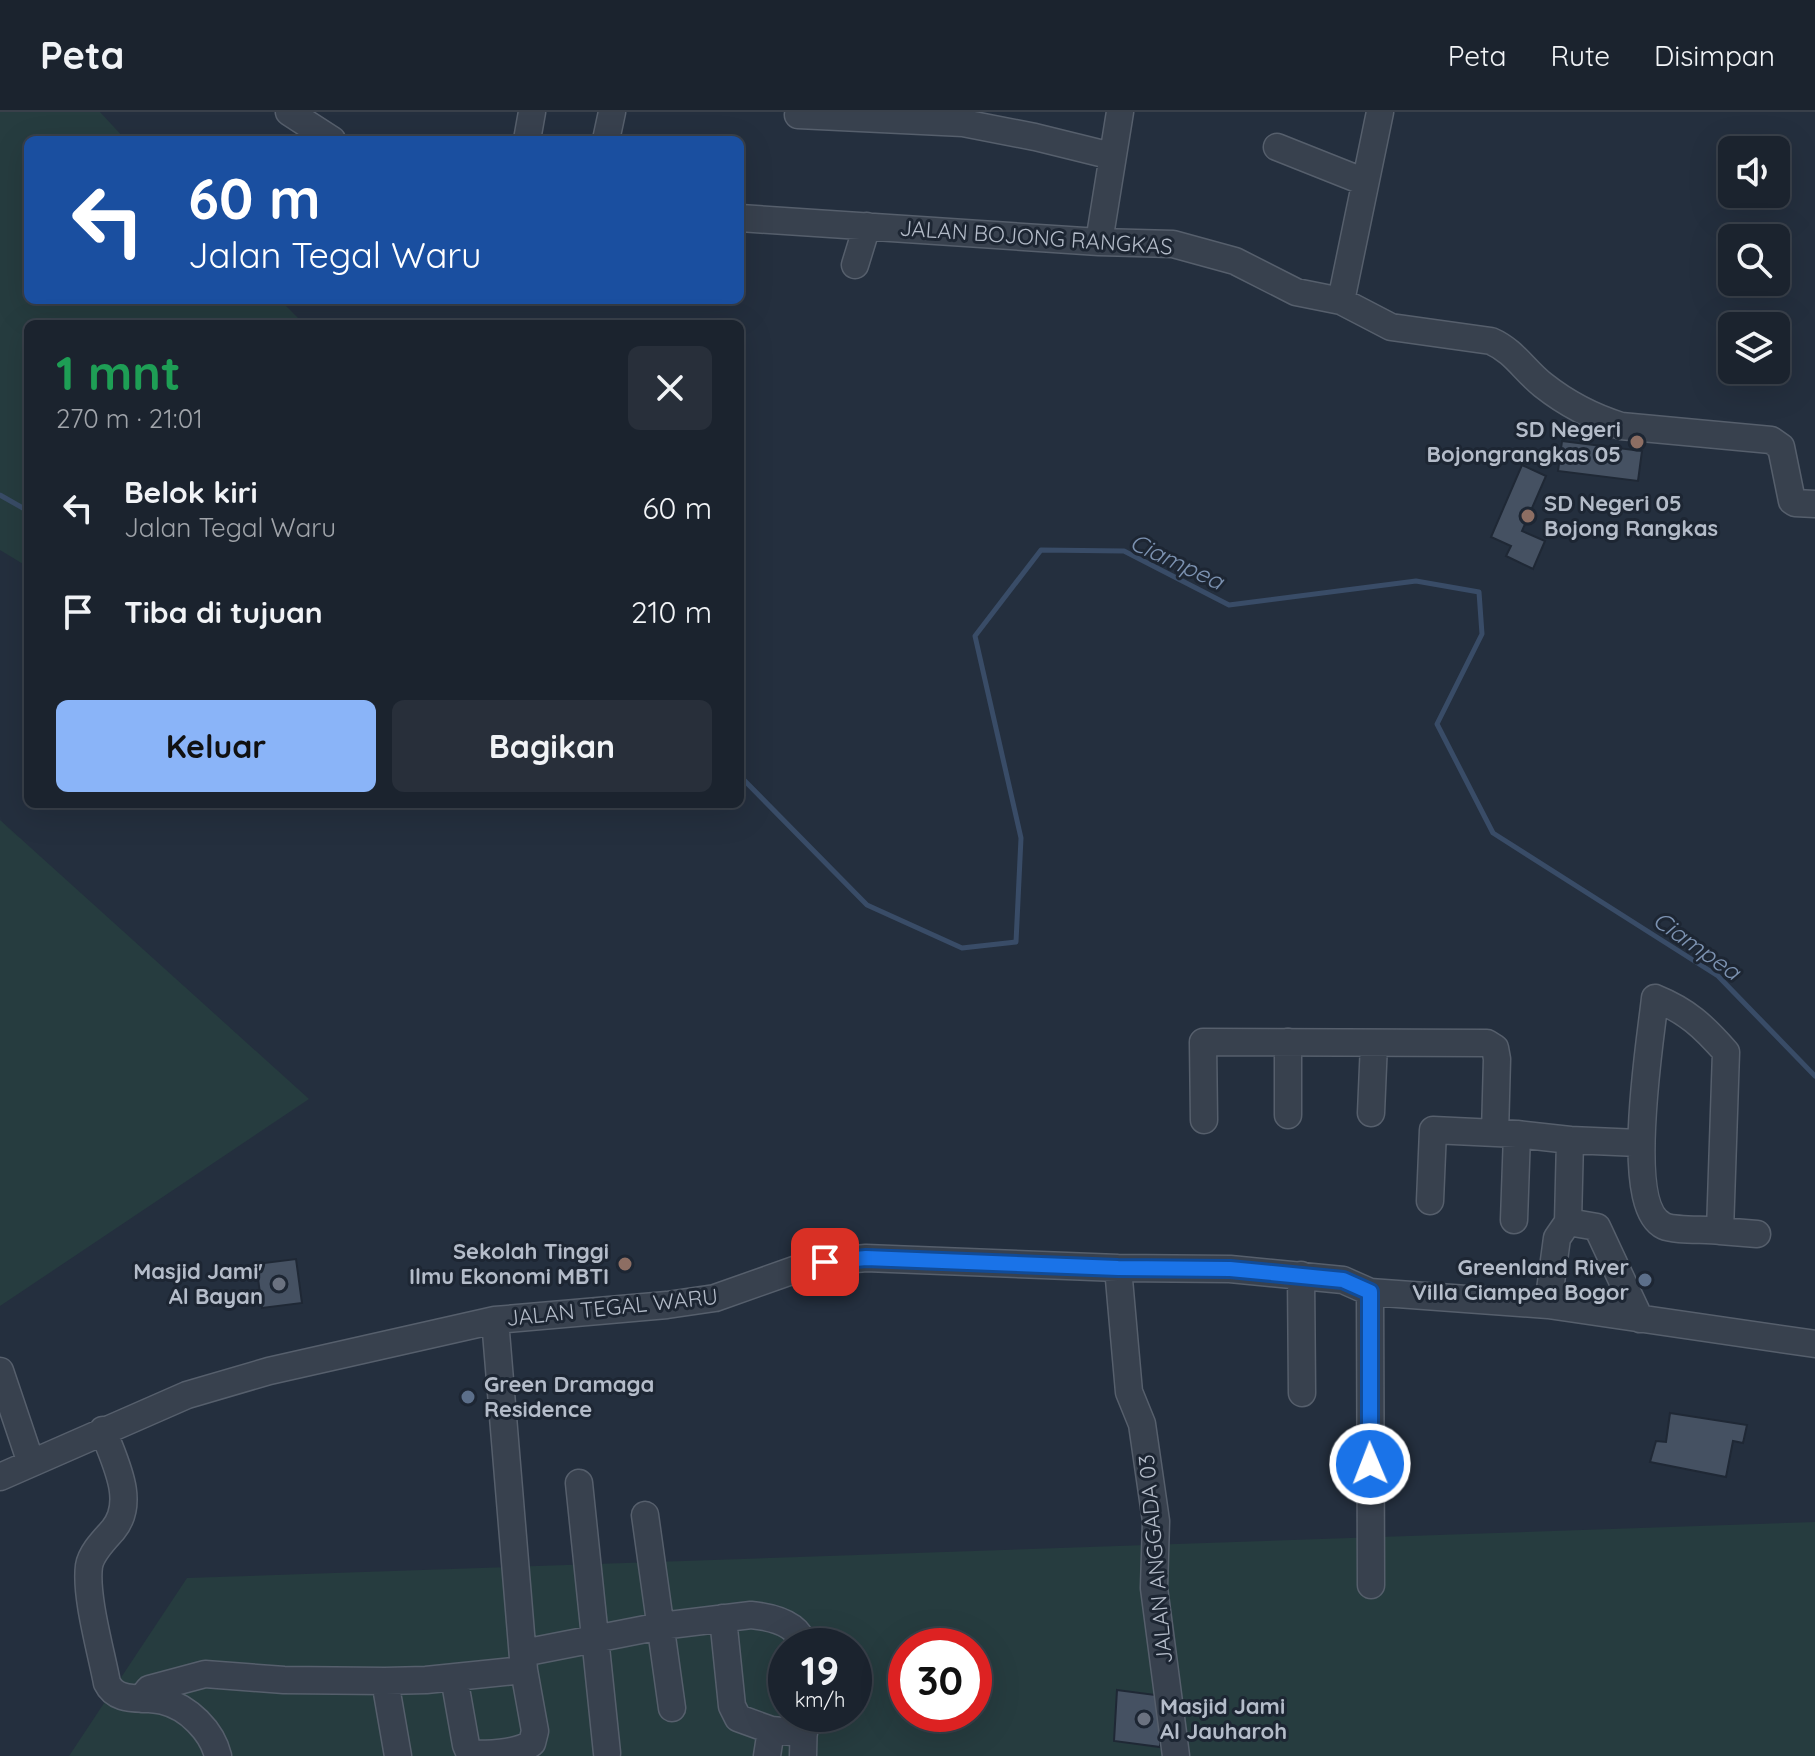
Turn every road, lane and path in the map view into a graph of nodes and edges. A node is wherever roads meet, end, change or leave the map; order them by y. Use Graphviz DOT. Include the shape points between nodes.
graph roads {
  1 [pos="289,112"];
  2 [pos="532,112"];
  3 [pos="612,112"];
  4 [pos="1120,112"];
  5 [pos="1380,112"];
  6 [pos="798,115"];
  7 [pos="325,136"];
  8 [pos="528,136"];
  9 [pos="607,136"];
  10 [pos="1277,147"];
  11 [pos="1112,156"];
  12 [pos="1365,182"];
  13 [pos="744,218"];
  14 [pos="867,226"];
  15 [pos="1099,242"];
  16 [pos="855,265"];
  17 [pos="1341,301"];
  18 [pos="1815,504"];
  19 [pos="1288,1042"];
  20 [pos="1374,1043"];
  21 [pos="1371,1113"];
  22 [pos="1288,1115"];
  23 [pos="1204,1120"];
  24 [pos="1506,1133"];
  25 [pos="1570,1140"];
  26 [pos="1639,1143"];
  27 [pos="1430,1201"];
  28 [pos="1514,1220"];
  29 [pos="1568,1222"];
  30 [pos="1720,1231"];
  31 [pos="1757,1234"];
  32 [pos="1118,1268"];
  33 [pos="1301,1275"];
  34 [pos="1370,1292"];
  35 [pos="1548,1305"];
  36 [pos="1640,1319"];
  37 [pos="495,1320"];
  38 [pos="1815,1344"];
  39 [pos="0,1371"];
  40 [pos="1302,1393"];
  41 [pos="103,1430"];
  42 [pos="31,1463"];
  43 [pos="0,1477"];
  44 [pos="579,1483"];
  45 [pos="645,1515"];
  46 [pos="1371,1585"];
  47 [pos="723,1618"];
  48 [pos="661,1626"];
  49 [pos="791,1628"];
  50 [pos="594,1640"];
  51 [pos="524,1662"];
  52 [pos="454,1677"];
  53 [pos="385,1681"];
  54 [pos="141,1699"];
  55 [pos="672,1708"];
  56 [pos="804,1734"];
  57 [pos="769,1743"];
  58 [pos="607,1753"];
  59 [pos="218,1756"];
  60 [pos="398,1756"];
  61 [pos="1176,1756"];
  1 -- 7 [label="street"];
  2 -- 8 [label="street"];
  3 -- 9 [label="street"];
  4 -- 11 [label="street"];
  5 -- 12 [label="street"];
  6 -- 11 [label="street" via="963,123"];
  10 -- 12 [label="street"];
  11 -- 15 [label="street"];
  12 -- 17 [label="street"];
  13 -- 14 [label="street, JALAN BOJONG RANGKAS"];
  14 -- 15 [label="street, JALAN BOJONG RANGKAS"];
  14 -- 16 [label="street"];
  15 -- 17 [label="street, JALAN BOJONG RANGKAS" via="1173,244 1235,261 1296,292"];
  17 -- 18 [label="street, JALAN BOJONG RANGKAS" via="1391,327 1506,347 1542,384 1605,421 1771,440 1781,447 1792,501"];
  19 -- 20 [label="street"];
  19 -- 22 [label="street"];
  19 -- 23 [label="street" via="1203,1042"];
  20 -- 21 [label="street"];
  20 -- 24 [label="street" via="1487,1043 1495,1048"];
  24 -- 25 [label="street"];
  24 -- 27 [label="street" via="1433,1130"];
  24 -- 28 [label="street"];
  25 -- 26 [label="street"];
  25 -- 29 [label="street"];
  26 -- 30 [label="street" via="1654,1216 1665,1226"];
  26 -- 30 [label="street" via="1655,998 1680,1008 1726,1052"];
  29 -- 35 [label="street" via="1557,1238"];
  29 -- 36 [label="street" via="1597,1227"];
  30 -- 31 [label="street"];
  32 -- 33 [label="street, JALAN TEGAL WARU"];
  32 -- 37 [label="street, JALAN TEGAL WARU" via="866,1258 825,1262 696,1301"];
  32 -- 61 [label="street, JALAN ANGGADA 03" via="1129,1392 1142,1424 1156,1521 1154,1588"];
  33 -- 34 [label="street, JALAN TEGAL WARU" via="1343,1280"];
  33 -- 40 [label="street"];
  34 -- 35 [label="street, JALAN TEGAL WARU"];
  34 -- 46 [label="street"];
  35 -- 36 [label="street, JALAN TEGAL WARU"];
  36 -- 38 [label="street, JALAN TEGAL WARU"];
  37 -- 41 [label="street, JALAN TEGAL WARU" via="231,1381"];
  37 -- 51 [label="street"];
  39 -- 42 [label="street"];
  41 -- 42 [label="street, JALAN TEGAL WARU"];
  41 -- 54 [label="street" via="125,1505 120,1521 90,1561 89,1591 111,1692"];
  42 -- 43 [label="street, JALAN TEGAL WARU"];
  44 -- 50 [label="street"];
  45 -- 48 [label="street"];
  47 -- 48 [label="street"];
  47 -- 49 [label="street" via="764,1616"];
  47 -- 57 [label="street" via="732,1706 738,1718"];
  48 -- 50 [label="street"];
  48 -- 55 [label="street"];
  50 -- 51 [label="street"];
  50 -- 58 [label="street"];
  51 -- 52 [label="street"];
  51 -- 52 [label="street" via="535,1731 532,1743 522,1749 479,1756 469,1752"];
  52 -- 53 [label="street"];
  53 -- 54 [label="street" via="205,1674 149,1689"];
  53 -- 60 [label="street"];
  54 -- 59 [label="street" via="160,1700 189,1714 213,1740"];
  56 -- 57 [label="street"];
}
